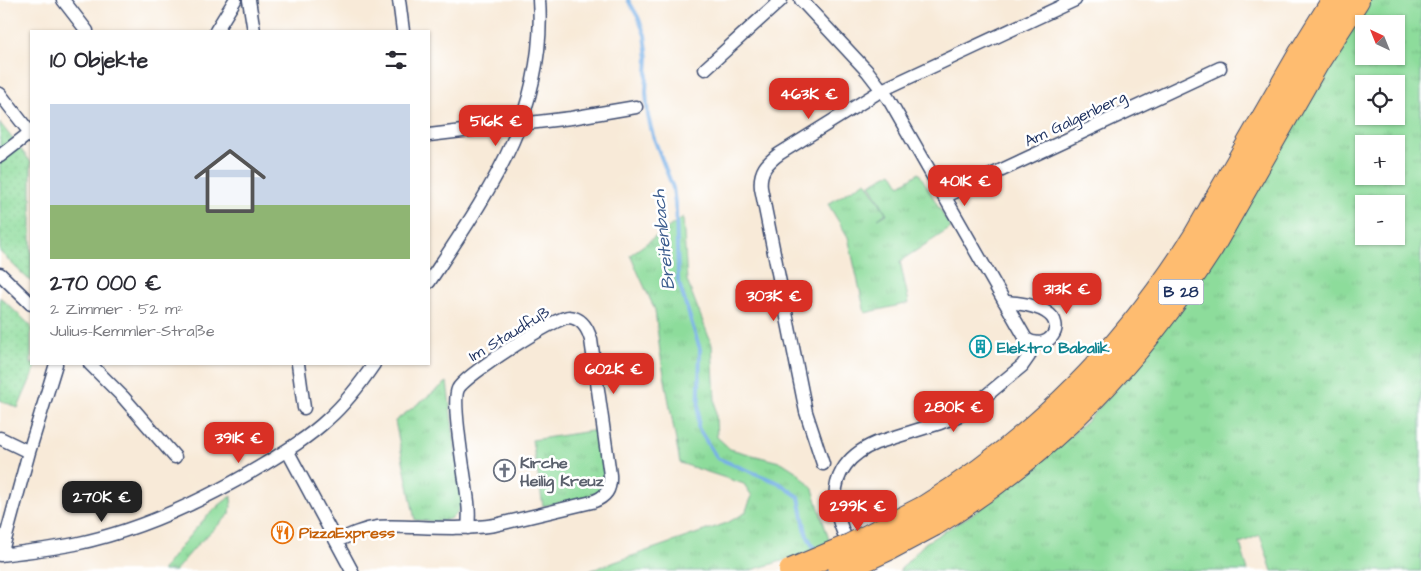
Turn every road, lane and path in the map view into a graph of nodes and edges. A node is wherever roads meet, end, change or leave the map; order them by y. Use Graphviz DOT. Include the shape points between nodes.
graph roads {
  1 [pos="63,0"];
  2 [pos="235,0"];
  3 [pos="249,0"];
  4 [pos="399,0"];
  5 [pos="539,0"];
  6 [pos="781,0"];
  7 [pos="800,0"];
  8 [pos="1075,0"];
  9 [pos="1334,0"];
  10 [pos="1357,0"];
  11 [pos="86,30"];
  12 [pos="217,30"];
  13 [pos="254,30"];
  14 [pos="403,30"];
  15 [pos="1220,68"];
  16 [pos="705,69"];
  17 [pos="882,90"];
  18 [pos="0,94"];
  19 [pos="636,107"];
  20 [pos="521,123"];
  21 [pos="30,132"];
  22 [pos="30,134"];
  23 [pos="430,135"];
  24 [pos="0,156"];
  25 [pos="944,197"];
  26 [pos="0,274"];
  27 [pos="430,280"];
  28 [pos="1004,301"];
  29 [pos="30,303"];
  30 [pos="1031,342"];
  31 [pos="56,365"];
  32 [pos="91,365"];
  33 [pos="298,365"];
  34 [pos="373,365"];
  35 [pos="304,408"];
  36 [pos="0,438"];
  37 [pos="288,450"];
  38 [pos="29,452"];
  39 [pos="175,457"];
  40 [pos="823,464"];
  41 [pos="929,516"];
  42 [pos="468,528"];
  43 [pos="337,541"];
  44 [pos="0,555"];
  45 [pos="352,571"];
  46 [pos="791,571"];
  47 [pos="840,571"];
  48 [pos="858,571"];
  1 -- 11 [label="street"];
  2 -- 12 [label="street"];
  3 -- 13 [label="street"];
  4 -- 14 [label="street"];
  5 -- 20 [label="street" via="537,59"];
  6 -- 16 [label="street"];
  7 -- 17 [label="street"];
  8 -- 17 [label="street"];
  9 -- 41 [label="highway, B 28" via="1178,264 1137,321 1087,377 1033,429"];
  10 -- 41 [label="highway, B 28" via="1316,64 1211,248 1150,334 1103,388 998,482"];
  15 -- 25 [label="street, Am Galgenberg"];
  17 -- 25 [label="street"];
  17 -- 40 [label="street" via="769,161 761,174 761,188 806,412"];
  18 -- 21 [label="street"];
  19 -- 20 [label="street"];
  20 -- 23 [label="street"];
  20 -- 27 [label="street" via="500,171"];
  22 -- 24 [label="street"];
  25 -- 28 [label="street"];
  26 -- 29 [label="street"];
  28 -- 30 [label="street" via="1026,339"];
  28 -- 30 [label="street" via="1040,308 1053,318 1056,325 1052,337 1039,344"];
  30 -- 48 [label="street" via="1029,356 1022,366 965,413 876,443 858,452 845,466 839,476 835,499"];
  31 -- 38 [label="street"];
  32 -- 39 [label="street" via="124,397"];
  33 -- 35 [label="street"];
  34 -- 37 [label="street" via="338,410"];
  36 -- 38 [label="street"];
  37 -- 43 [label="street"];
  37 -- 44 [label="street" via="223,488 145,524 76,544"];
  38 -- 44 [label="street"];
  41 -- 46 [label="highway, B 28, bridge"];
  41 -- 47 [label="highway, B 28, bridge" via="889,548"];
  42 -- 42 [label="street, Im Staudfuß" via="495,525 592,502 606,495 610,488 589,330 577,320 569,317 551,323 471,375 458,387 456,404 469,504"];
  42 -- 43 [label="street, Im Staudfuß" via="380,527"];
  43 -- 45 [label="street"];
}
